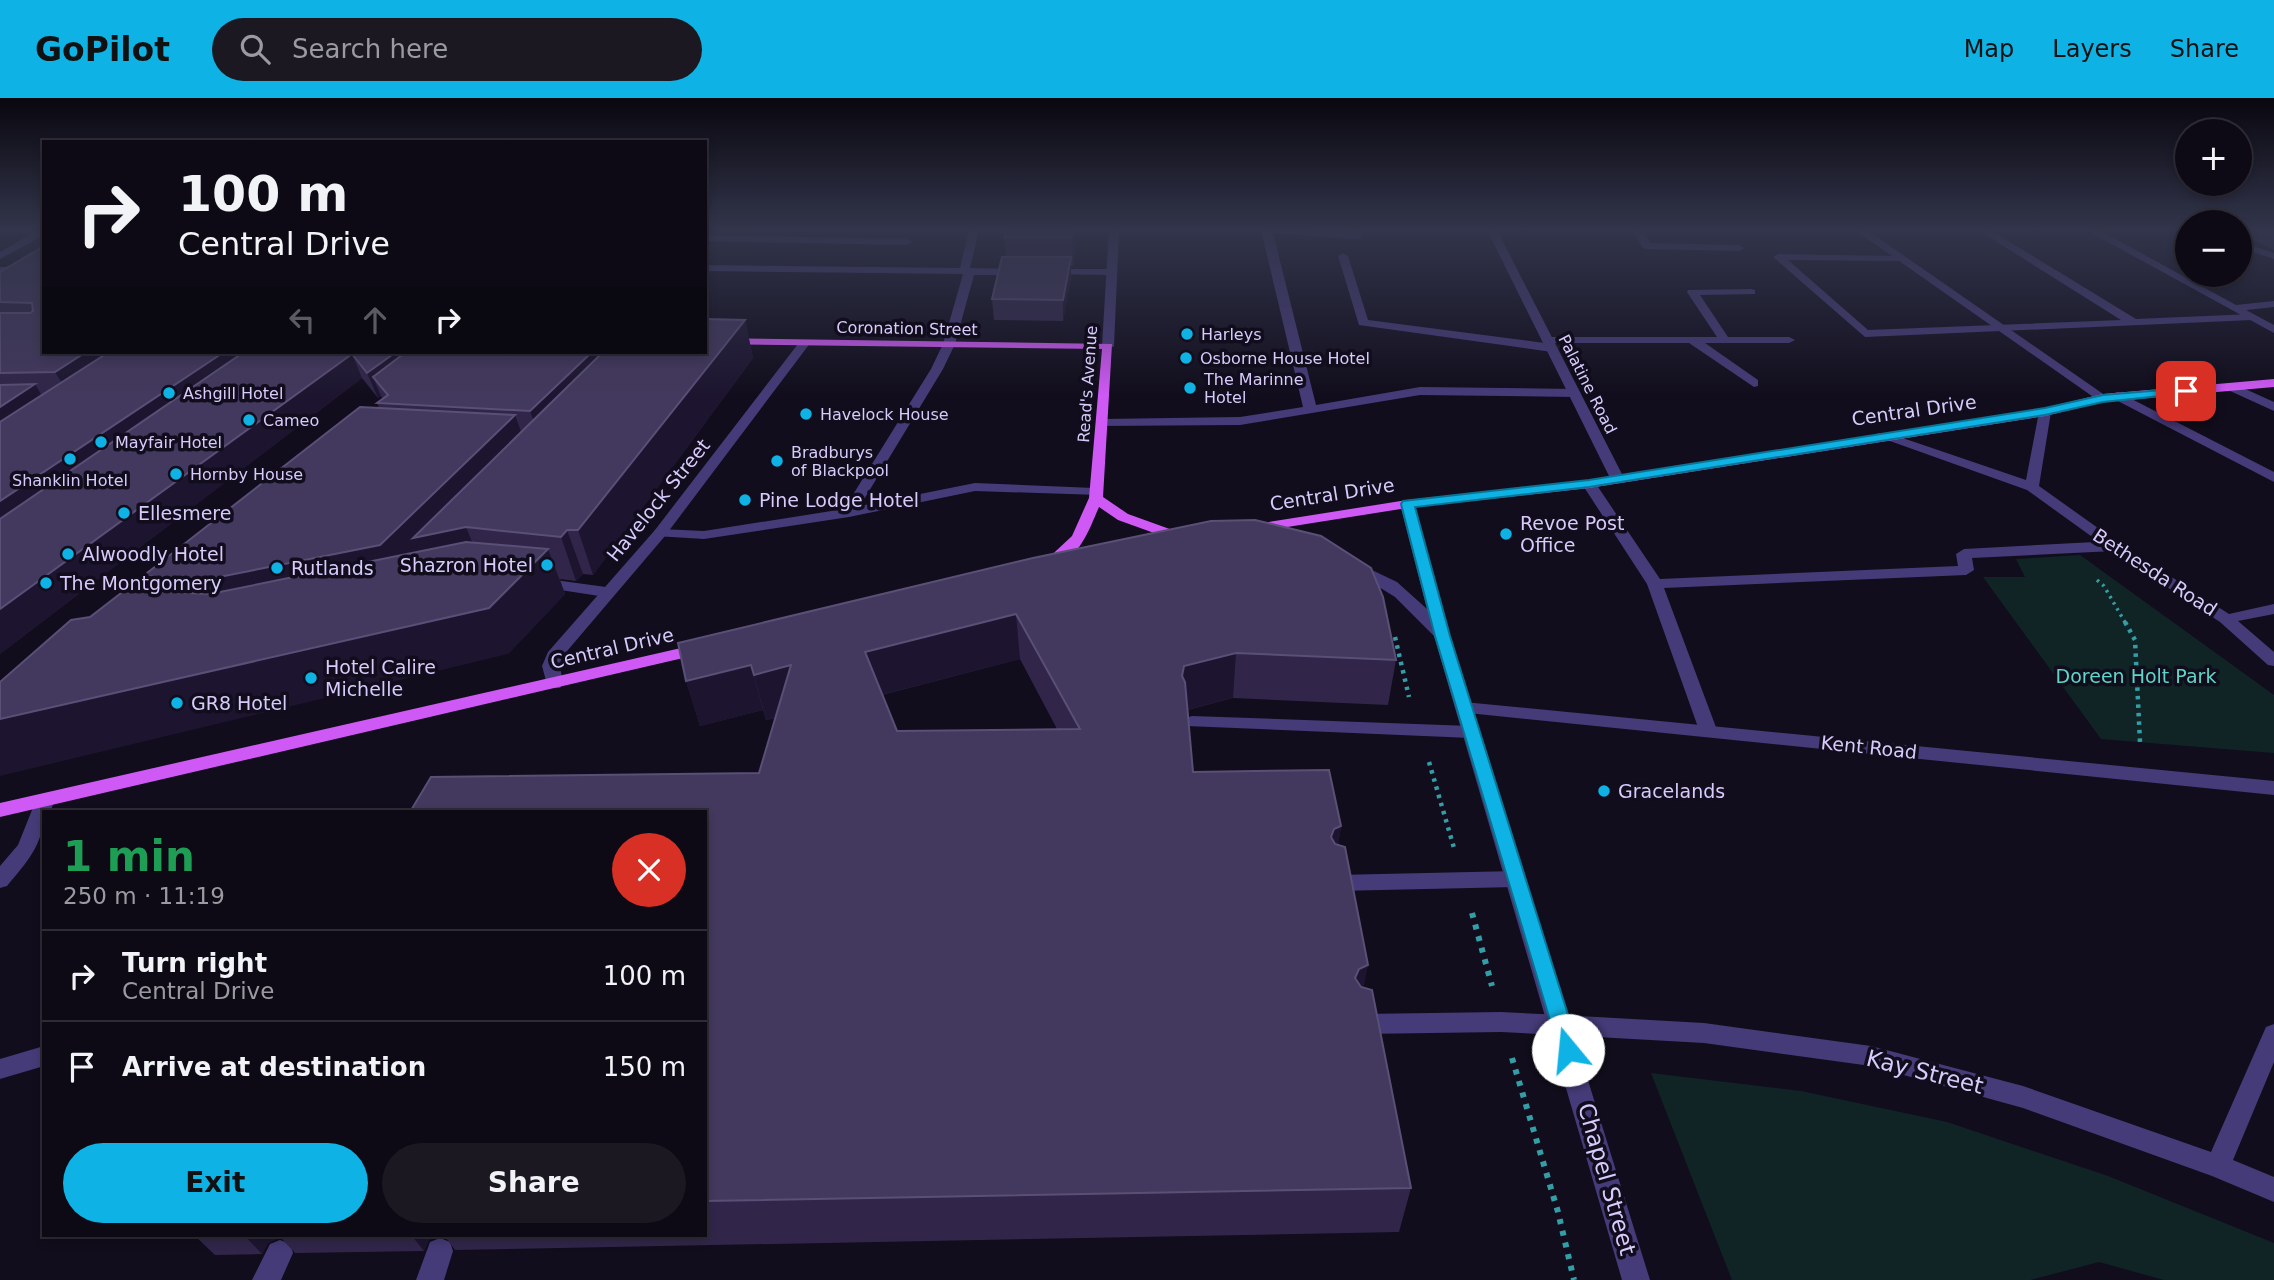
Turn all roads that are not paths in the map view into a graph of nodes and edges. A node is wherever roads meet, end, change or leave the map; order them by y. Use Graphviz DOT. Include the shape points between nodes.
graph roads {
  1 [pos="964,285"];
  2 [pos="1111,285"];
  3 [pos="1280,285"];
  4 [pos="1352,285"];
  5 [pos="1520,285"];
  6 [pos="1810,285"];
  7 [pos="1938,285"];
  8 [pos="2073,285"];
  9 [pos="2193,285"];
  10 [pos="1751,292"];
  11 [pos="2274,304"];
  12 [pos="2235,308"];
  13 [pos="2252,317"];
  14 [pos="2133,322"];
  15 [pos="2004,330"];
  16 [pos="2274,330"];
  17 [pos="1692,340"];
  18 [pos="1725,340"];
  19 [pos="1789,340"];
  20 [pos="707,341"];
  21 [pos="805,342"];
  22 [pos="949,344"];
  23 [pos="1550,344"];
  24 [pos="1108,346"];
  25 [pos="1754,383"];
  26 [pos="2274,383"];
  27 [pos="2232,387"];
  28 [pos="1575,393"];
  29 [pos="2118,397"];
  30 [pos="2103,398"];
  31 [pos="2274,407"];
  32 [pos="1310,408"];
  33 [pos="2045,412"];
  34 [pos="1103,423"];
  35 [pos="1883,436"];
  36 [pos="1617,478"];
  37 [pos="2274,478"];
  38 [pos="1589,484"];
  39 [pos="2032,487"];
  40 [pos="1095,495"];
  41 [pos="1407,504"];
  42 [pos="849,513"];
  43 [pos="660,533"];
  44 [pos="1238,533"];
  45 [pos="1275,544"];
  46 [pos="1160,545"];
  47 [pos="2114,546"];
  48 [pos="1335,560"];
  49 [pos="1082,561"];
  50 [pos="524,582"];
  51 [pos="1656,584"];
  52 [pos="606,592"];
  53 [pos="2274,609"];
  54 [pos="2226,619"];
  55 [pos="1442,636"];
  56 [pos="714,646"];
  57 [pos="2274,662"];
  58 [pos="554,684"];
  59 [pos="1464,708"];
  60 [pos="1192,722"];
  61 [pos="1708,730"];
  62 [pos="1471,732"];
  63 [pos="2274,788"];
  64 [pos="45,800"];
  65 [pos="0,810"];
  66 [pos="1516,879"];
  67 [pos="0,880"];
  68 [pos="1336,883"];
  69 [pos="1361,1024"];
  70 [pos="1560,1025"];
  71 [pos="2274,1034"];
  72 [pos="42,1057"];
  73 [pos="0,1069"];
  74 [pos="2218,1166"];
  75 [pos="2274,1190"];
  76 [pos="440,1251"];
  77 [pos="280,1253"];
  78 [pos="266,1280"];
  79 [pos="430,1280"];
  80 [pos="1636,1280"];
  1 -- 22 [label="street"];
  2 -- 24 [label="street, Read's Avenue"];
  3 -- 32 [label="street"];
  4 -- 23 [label="street" via="1363,323"];
  5 -- 23 [label="street, Palatine Road"];
  6 -- 15 [label="street" via="1865,334"];
  7 -- 15 [label="street"];
  8 -- 14 [label="street"];
  9 -- 12 [label="street"];
  10 -- 18 [label="street" via="1692,292"];
  11 -- 12 [label="street"];
  12 -- 13 [label="street"];
  13 -- 14 [label="street"];
  13 -- 16 [label="street"];
  14 -- 15 [label="street"];
  15 -- 30 [label="street"];
  17 -- 18 [label="street"];
  17 -- 23 [label="street"];
  17 -- 25 [label="street"];
  18 -- 19 [label="street"];
  20 -- 21 [label="main road, Coronation Street"];
  21 -- 22 [label="main road, Coronation Street"];
  21 -- 43 [label="street, Havelock Street"];
  22 -- 24 [label="main road, Coronation Street"];
  22 -- 42 [label="street"];
  23 -- 28 [label="street, Palatine Road"];
  24 -- 34 [label="main road, Read's Avenue"];
  26 -- 27 [label="main road, Central Drive"];
  27 -- 29 [label="main road, Central Drive"];
  27 -- 31 [label="street"];
  28 -- 32 [label="street" via="1420,391"];
  28 -- 36 [label="street, Palatine Road"];
  29 -- 30 [label="main road, Central Drive"];
  29 -- 37 [label="street"];
  30 -- 33 [label="main road, Central Drive"];
  32 -- 34 [label="street" via="1240,421"];
  33 -- 35 [label="main road, Central Drive"];
  33 -- 39 [label="street"];
  34 -- 40 [label="main road, Read's Avenue"];
  35 -- 36 [label="main road, Central Drive"];
  35 -- 39 [label="street, Bethesda Road"];
  36 -- 38 [label="main road, Central Drive"];
  38 -- 41 [label="main road, Central Drive"];
  38 -- 51 [label="street"];
  39 -- 47 [label="street, Bethesda Road"];
  40 -- 42 [label="street" via="975,487"];
  40 -- 46 [label="main road" via="1123,517 1192,539"];
  40 -- 49 [label="main road, Read's Avenue" via="1086,525 1070,549 1041,570"];
  41 -- 44 [label="main road, Central Drive"];
  41 -- 55 [label="street, Chapel Street"];
  42 -- 43 [label="street" via="704,535"];
  43 -- 52 [label="street, Havelock Street"];
  44 -- 45 [label="street"];
  47 -- 51 [label="street" via="1964,554 1966,570"];
  47 -- 54 [label="street, Bethesda Road"];
  48 -- 55 [label="street, Chapel Street" via="1381,577"];
  50 -- 52 [label="street"];
  51 -- 61 [label="street"];
  52 -- 58 [label="street, Havelock Street" via="554,656"];
  53 -- 54 [label="street"];
  54 -- 57 [label="street, Bethesda Road"];
  55 -- 59 [label="street, Chapel Street"];
  56 -- 58 [label="main road, Central Drive"];
  58 -- 64 [label="main road, Central Drive"];
  59 -- 61 [label="street, Kent Road"];
  59 -- 62 [label="street, Chapel Street"];
  60 -- 62 [label="street"];
  61 -- 63 [label="street, Kent Road"];
  62 -- 66 [label="street, Chapel Street"];
  64 -- 65 [label="main road, Central Drive"];
  64 -- 67 [label="street" via="27,848"];
  66 -- 68 [label="street"];
  66 -- 70 [label="street, Chapel Street"];
  69 -- 70 [label="street, Kay Street"];
  70 -- 74 [label="street, Kay Street" via="1704,1033 1871,1056 2023,1097"];
  70 -- 80 [label="street, Chapel Street"];
  71 -- 74 [label="street"];
  72 -- 73 [label="street"];
  74 -- 75 [label="street, Kay Street"];
  76 -- 79 [label="street"];
  77 -- 78 [label="street"];
}
